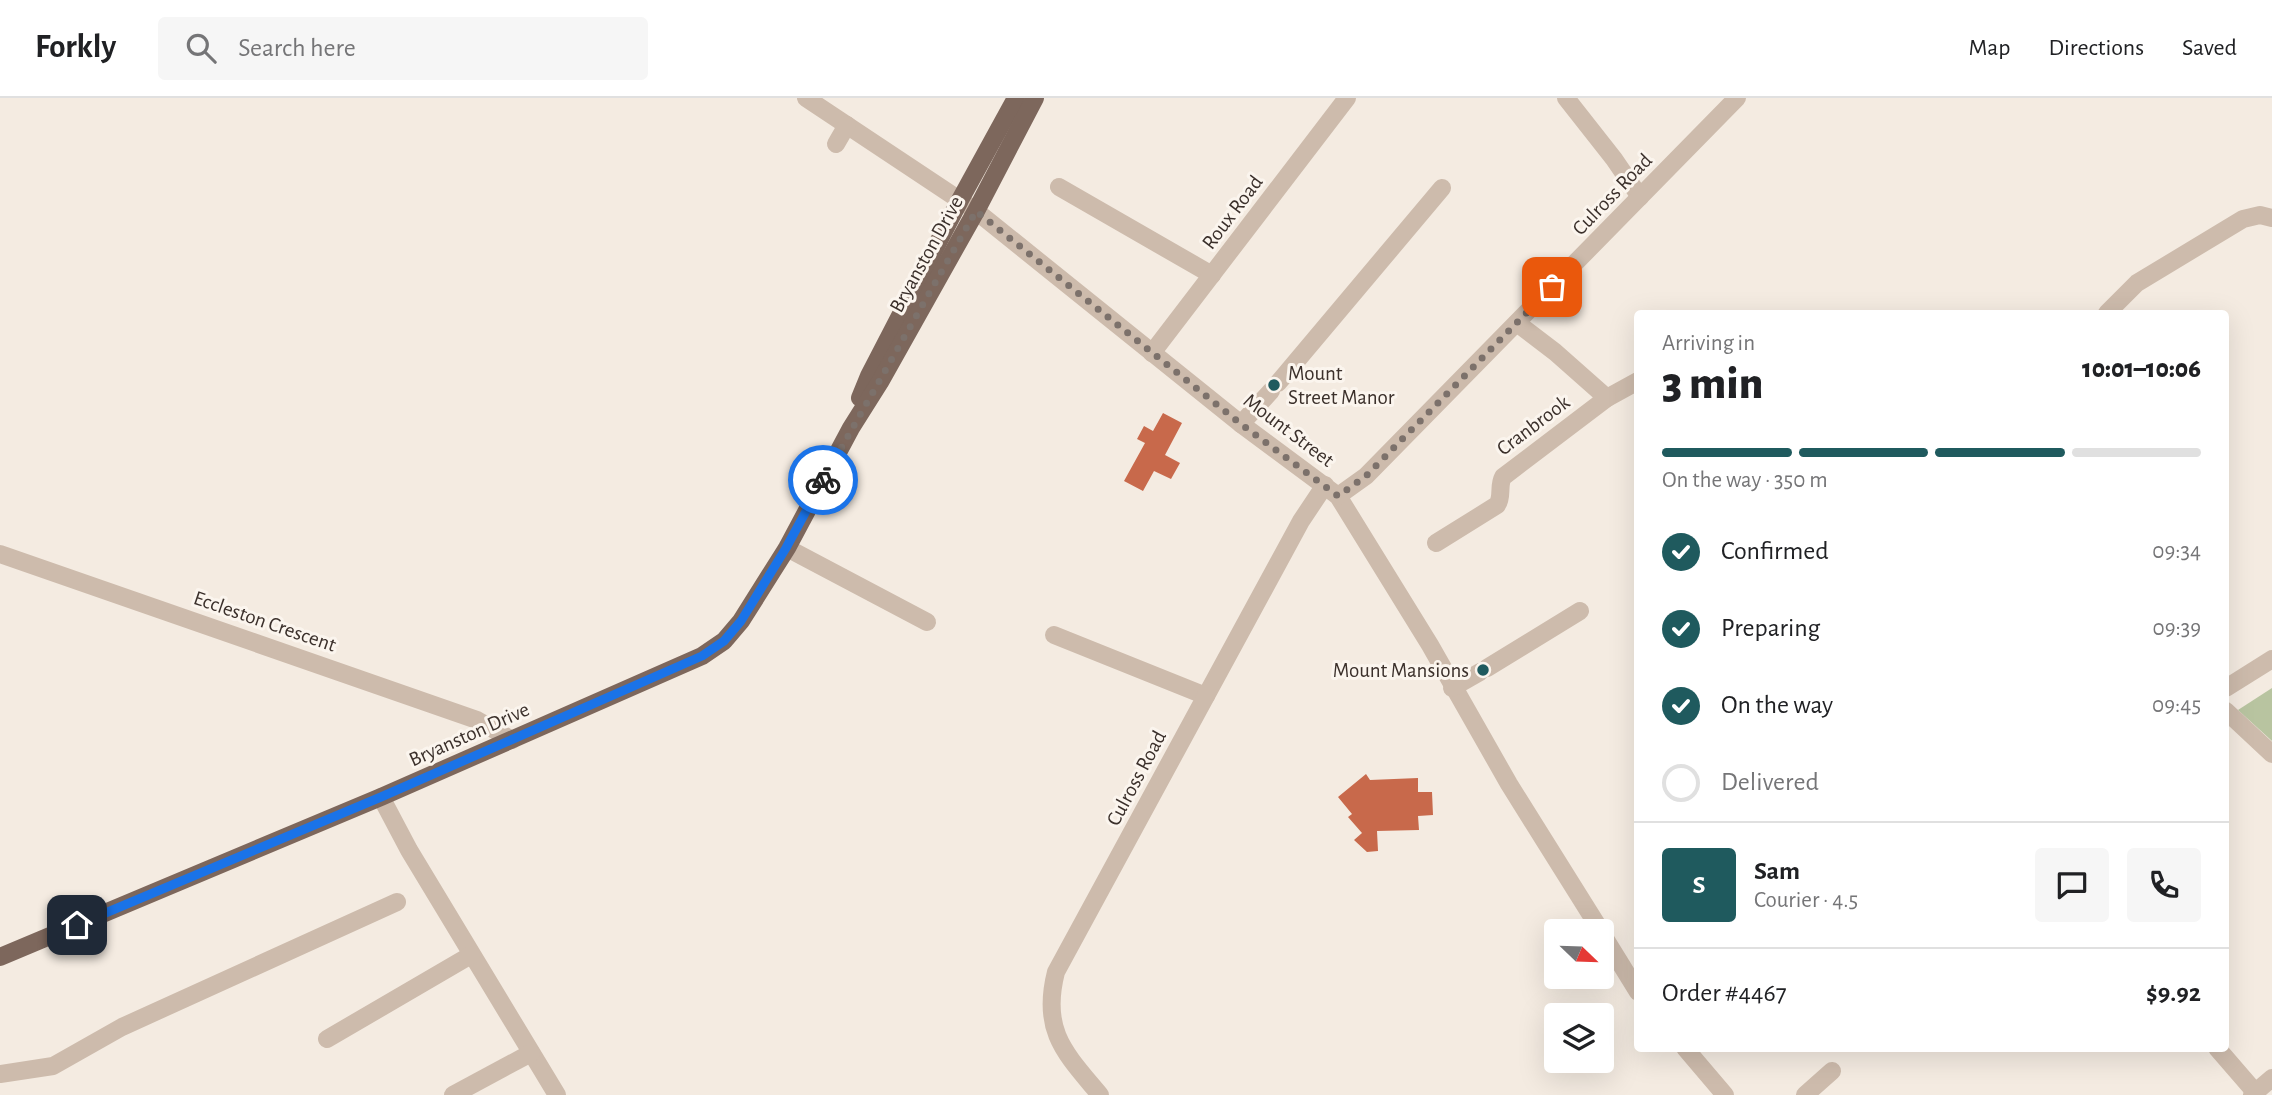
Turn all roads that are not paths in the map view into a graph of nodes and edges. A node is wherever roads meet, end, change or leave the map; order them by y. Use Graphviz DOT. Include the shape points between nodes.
graph roads {
  1 [pos="806,98"];
  2 [pos="1016,98"];
  3 [pos="1035,98"];
  4 [pos="1347,98"];
  5 [pos="1566,98"];
  6 [pos="1737,98"];
  7 [pos="846,125"];
  8 [pos="836,144"];
  9 [pos="1059,187"];
  10 [pos="1442,188"];
  11 [pos="1640,197"];
  12 [pos="960,200"];
  13 [pos="976,211"];
  14 [pos="2272,218"];
  15 [pos="1212,275"];
  16 [pos="2110,310"];
  17 [pos="1517,323"];
  18 [pos="1152,353"];
  19 [pos="1634,383"];
  20 [pos="1607,398"];
  21 [pos="1241,424"];
  22 [pos="851,428"];
  23 [pos="1331,490"];
  24 [pos="1436,543"];
  25 [pos="786,548"];
  26 [pos="0,554"];
  27 [pos="1580,611"];
  28 [pos="928,622"];
  29 [pos="1055,635"];
  30 [pos="2272,659"];
  31 [pos="2229,686"];
  32 [pos="1452,688"];
  33 [pos="1206,696"];
  34 [pos="2229,714"];
  35 [pos="512,740"];
  36 [pos="2272,754"];
  37 [pos="381,797"];
  38 [pos="397,902"];
  39 [pos="1594,919"];
  40 [pos="1614,952"];
  41 [pos="471,955"];
  42 [pos="0,957"];
  43 [pos="1634,985"];
  44 [pos="327,1039"];
  45 [pos="1688,1052"];
  46 [pos="2220,1052"];
  47 [pos="531,1053"];
  48 [pos="1832,1072"];
  49 [pos="0,1074"];
  50 [pos="2272,1078"];
  51 [pos="2254,1094"];
  52 [pos="453,1095"];
  53 [pos="557,1095"];
  54 [pos="1100,1095"];
  55 [pos="1725,1095"];
  56 [pos="1805,1095"];
  1 -- 7 [label="street, Mount Street"];
  2 -- 12 [label="main road, Bryanston Drive"];
  3 -- 13 [label="main road, Bryanston Drive"];
  4 -- 15 [label="street, Roux Road"];
  5 -- 11 [label="street"];
  6 -- 11 [label="street, Culross Road"];
  7 -- 8 [label="street"];
  7 -- 12 [label="street, Mount Street"];
  9 -- 15 [label="street"];
  10 -- 21 [label="street"];
  11 -- 17 [label="street, Culross Road"];
  12 -- 13 [label="street, Mount Street"];
  12 -- 22 [label="main road, Bryanston Drive" via="869,376"];
  13 -- 18 [label="street, Mount Street"];
  13 -- 22 [label="main road, Bryanston Drive"];
  14 -- 16 [label="street" via="2243,219 2137,284"];
  15 -- 18 [label="street, Roux Road"];
  17 -- 20 [label="street, Cranbrook"];
  17 -- 23 [label="street, Culross Road" via="1366,476"];
  18 -- 21 [label="street, Mount Street"];
  19 -- 20 [label="street, Cranbrook"];
  20 -- 24 [label="street, Cranbrook" via="1503,477 1497,505"];
  21 -- 23 [label="street, Mount Street"];
  22 -- 25 [label="main road, Bryanston Drive"];
  23 -- 32 [label="street, Mount Street"];
  23 -- 33 [label="street, Culross Road" via="1301,521"];
  25 -- 28 [label="street"];
  25 -- 35 [label="main road, Bryanston Drive" via="724,641 702,656"];
  26 -- 35 [label="street, Eccleston Crescent" via="477,720"];
  27 -- 32 [label="street"];
  29 -- 33 [label="street"];
  30 -- 31 [label="street"];
  32 -- 39 [label="street, Mount Street"];
  33 -- 54 [label="street, Culross Road" via="1056,972 1051,1010 1057,1037"];
  34 -- 36 [label="street"];
  35 -- 37 [label="main road, Bryanston Drive"];
  37 -- 41 [label="street"];
  37 -- 42 [label="main road, Bryanston Drive"];
  38 -- 49 [label="street" via="122,1027 53,1066"];
  40 -- 43 [label="street, Mount Street"];
  41 -- 44 [label="street"];
  41 -- 47 [label="street"];
  45 -- 55 [label="street"];
  46 -- 51 [label="street"];
  47 -- 52 [label="street"];
  47 -- 53 [label="street"];
  48 -- 56 [label="street"];
  50 -- 51 [label="street"];
}
